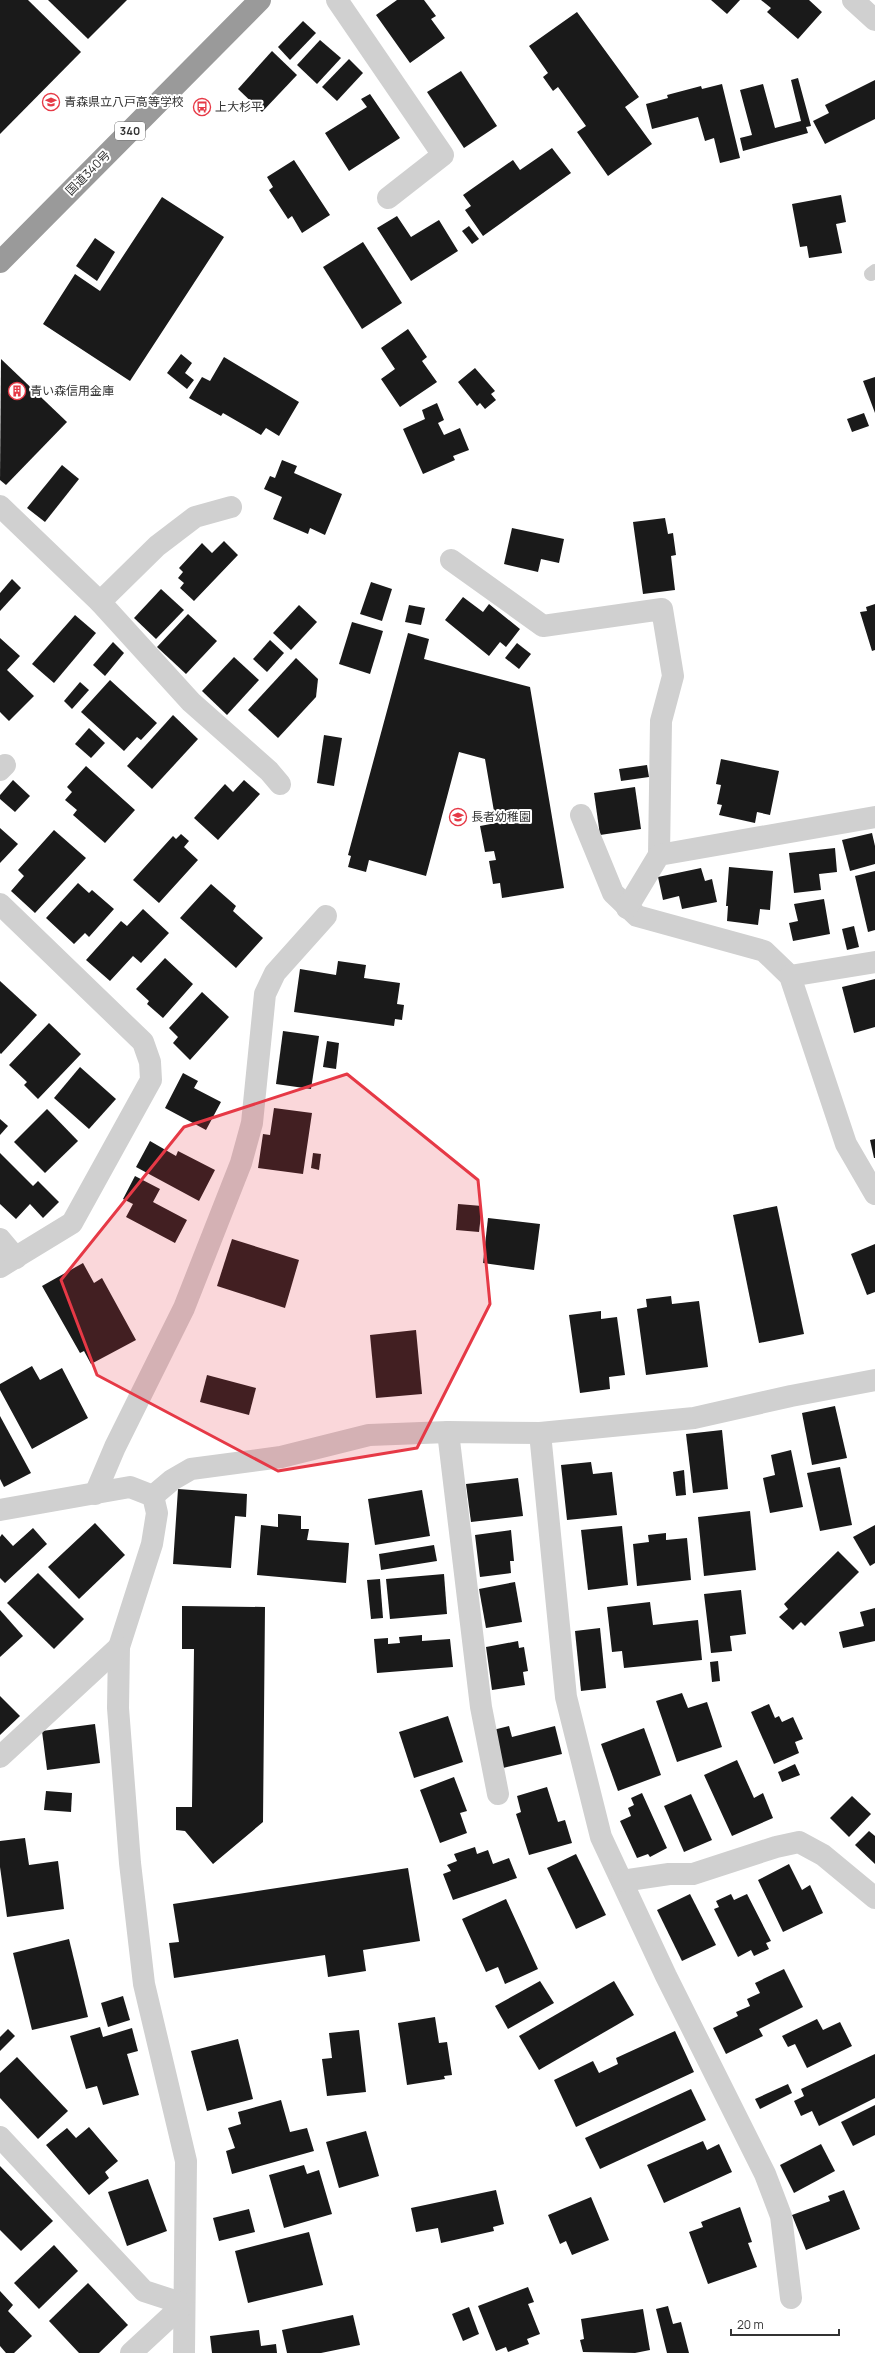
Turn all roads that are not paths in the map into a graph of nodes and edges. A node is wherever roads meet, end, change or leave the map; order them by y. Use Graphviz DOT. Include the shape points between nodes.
graph roads {
  1 [pos="337,0"];
  2 [pos="853,0"];
  3 [pos="255,3"];
  4 [pos="875,20"];
  5 [pos="388,198"];
  6 [pos="0,262"];
  7 [pos="0,506"];
  8 [pos="231,507"];
  9 [pos="451,560"];
  10 [pos="100,602"];
  11 [pos="280,784"];
  12 [pos="581,815"];
  13 [pos="875,817"];
  14 [pos="659,854"];
  15 [pos="0,904"];
  16 [pos="627,908"];
  17 [pos="326,916"];
  18 [pos="875,962"];
  19 [pos="790,976"];
  20 [pos="875,1194"];
  21 [pos="0,1239"];
  22 [pos="8,1262"];
  23 [pos="875,1380"];
  24 [pos="448,1432"];
  25 [pos="540,1433"];
  26 [pos="95,1494"];
  27 [pos="153,1496"];
  28 [pos="0,1510"];
  29 [pos="120,1647"];
  30 [pos="0,1757"];
  31 [pos="498,1794"];
  32 [pos="622,1881"];
  33 [pos="875,1898"];
  34 [pos="0,2137"];
  35 [pos="791,2298"];
  36 [pos="184,2304"];
  37 [pos="131,2353"];
  38 [pos="184,2353"];
  1 -- 5 [label="street" via="443,155"];
  2 -- 4 [label="street"];
  3 -- 6 [label="highway, 国道340号 / 340"];
  7 -- 10 [label="street"];
  8 -- 10 [label="street" via="196,517 157,546"];
  9 -- 14 [label="street" via="543,626 662,609 673,676 661,721"];
  10 -- 11 [label="street" via="191,702"];
  12 -- 16 [label="street" via="613,893"];
  13 -- 14 [label="street"];
  14 -- 16 [label="street"];
  15 -- 22 [label="street" via="143,1042 150,1062 150,1080 72,1223"];
  16 -- 19 [label="street" via="637,916 764,951"];
  17 -- 26 [label="street" via="276,973 265,994 252,1123 241,1163 184,1308 115,1447"];
  18 -- 19 [label="street"];
  19 -- 20 [label="street" via="846,1144"];
  21 -- 22 [label="street"];
  23 -- 25 [label="street" via="694,1418"];
  24 -- 25 [label="street"];
  24 -- 27 [label="street" via="369,1435 281,1457 191,1469 172,1480"];
  24 -- 31 [label="street" via="481,1706"];
  25 -- 32 [label="street" via="566,1697 601,1837"];
  26 -- 27 [label="street" via="130,1486"];
  26 -- 28 [label="street"];
  27 -- 29 [label="street" via="157,1513 152,1544"];
  29 -- 30 [label="street"];
  29 -- 36 [label="street" via="118,1708 130,1863 144,1984 186,2161"];
  32 -- 33 [label="street" via="669,1874 694,1874 799,1842 823,1855"];
  32 -- 35 [label="street" via="666,1976 765,2174 781,2216"];
  34 -- 36 [label="street" via="144,2291"];
  36 -- 37 [label="street"];
  36 -- 38 [label="street"];
}
